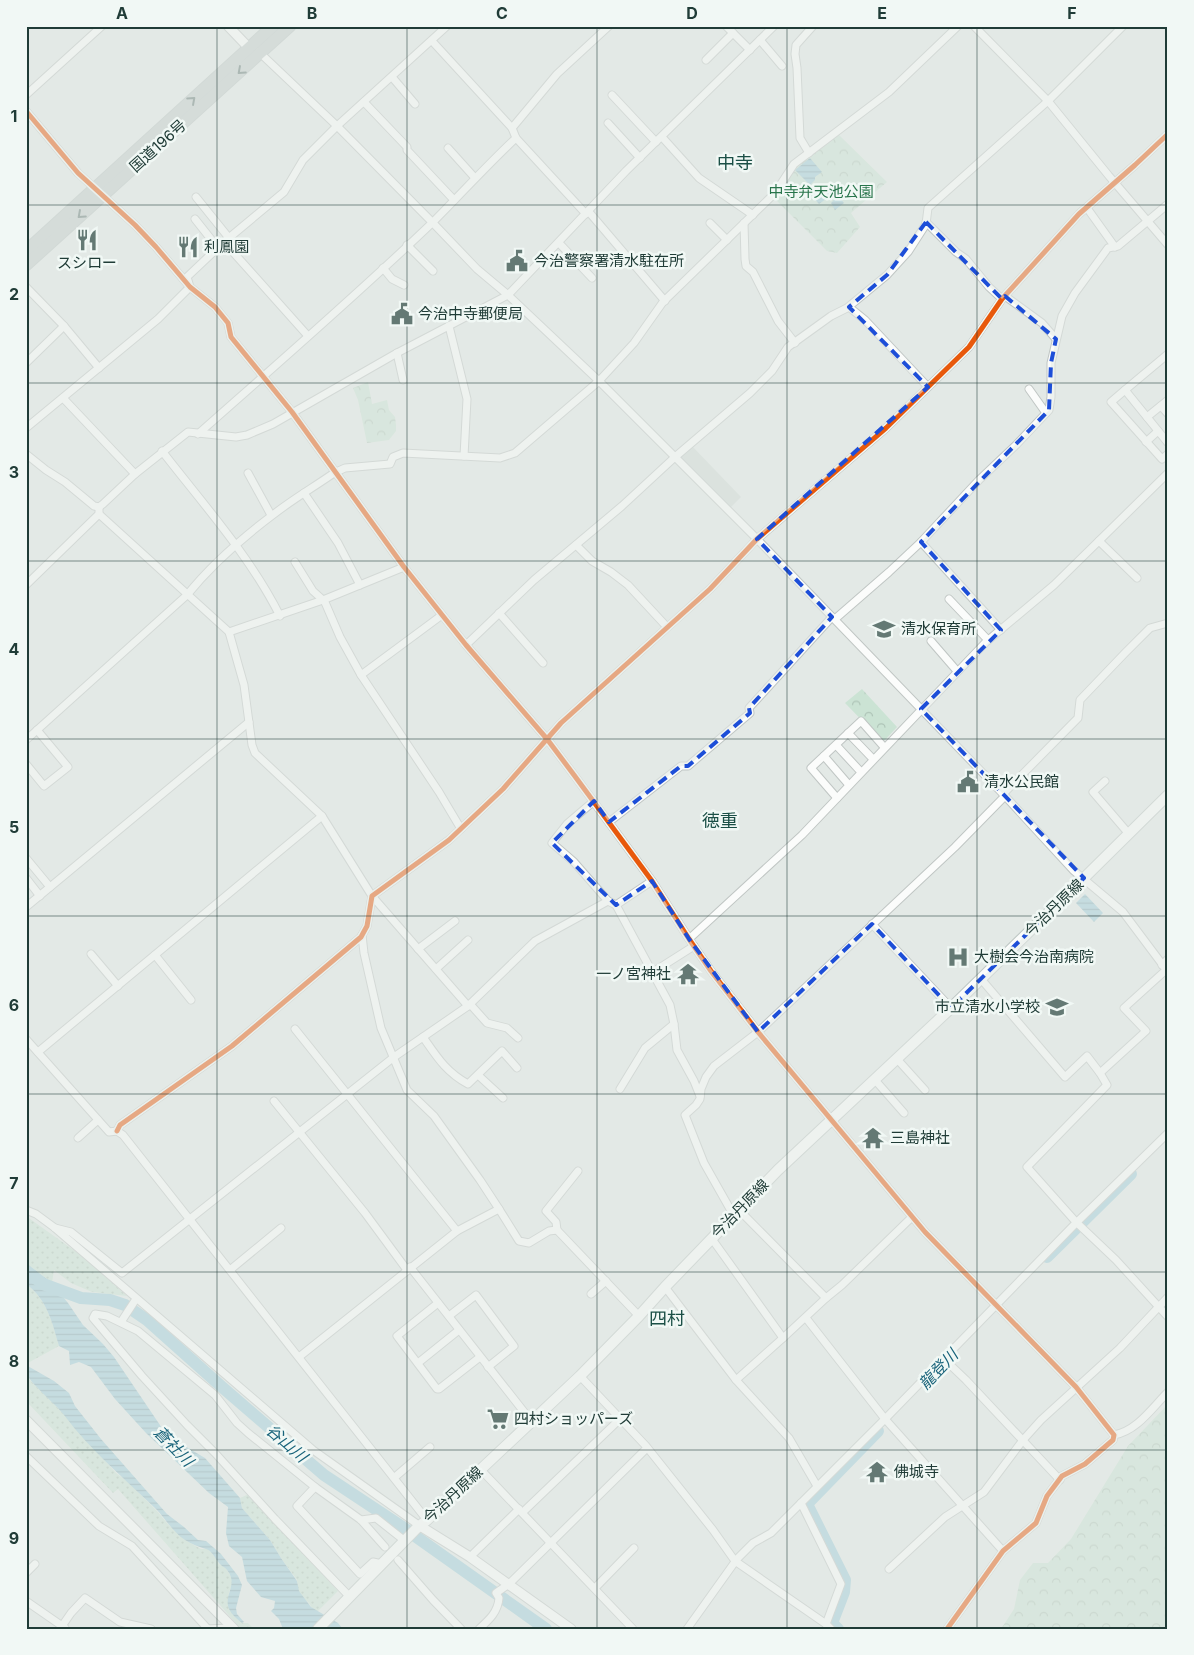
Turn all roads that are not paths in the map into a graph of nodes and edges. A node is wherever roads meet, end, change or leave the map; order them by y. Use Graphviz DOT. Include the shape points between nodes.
graph roads {
  1 [pos="102,26"];
  2 [pos="228,26"];
  3 [pos="273,26"];
  4 [pos="290,26"];
  5 [pos="447,26"];
  6 [pos="609,26"];
  7 [pos="726,26"];
  8 [pos="774,26"];
  9 [pos="813,26"];
  10 [pos="958,26"];
  11 [pos="974,26"];
  12 [pos="1123,26"];
  13 [pos="733,33"];
  14 [pos="760,40"];
  15 [pos="432,41"];
  16 [pos="249,48"];
  17 [pos="750,50"];
  18 [pos="261,52"];
  19 [pos="706,60"];
  20 [pos="782,66"];
  21 [pos="392,77"];
  22 [pos="27,94"];
  23 [pos="612,95"];
  24 [pos="1048,101"];
  25 [pos="364,102"];
  26 [pos="415,104"];
  27 [pos="26,111"];
  28 [pos="608,123"];
  29 [pos="337,126"];
  30 [pos="512,128"];
  31 [pos="1168,134"];
  32 [pos="516,138"];
  33 [pos="659,139"];
  34 [pos="448,148"];
  35 [pos="808,153"];
  36 [pos="640,158"];
  37 [pos="475,178"];
  38 [pos="1115,183"];
  39 [pos="99,193"];
  40 [pos="196,197"];
  41 [pos="454,200"];
  42 [pos="1168,204"];
  43 [pos="1087,208"];
  44 [pos="587,213"];
  45 [pos="753,215"];
  46 [pos="195,219"];
  47 [pos="1147,220"];
  48 [pos="432,222"];
  49 [pos="926,222"];
  50 [pos="744,223"];
  51 [pos="710,224"];
  52 [pos="227,240"];
  53 [pos="727,240"];
  54 [pos="558,243"];
  55 [pos="408,245"];
  56 [pos="1168,245"];
  57 [pos="1115,247"];
  58 [pos="218,248"];
  59 [pos="26,251"];
  60 [pos="26,265"];
  61 [pos="382,268"];
  62 [pos="433,270"];
  63 [pos="592,278"];
  64 [pos="404,285"];
  65 [pos="26,287"];
  66 [pos="190,288"];
  67 [pos="508,295"];
  68 [pos="1003,298"];
  69 [pos="665,300"];
  70 [pos="849,307"];
  71 [pos="64,326"];
  72 [pos="449,326"];
  73 [pos="308,336"];
  74 [pos="1056,339"];
  75 [pos="795,343"];
  76 [pos="398,353"];
  77 [pos="1167,356"];
  78 [pos="26,363"];
  79 [pos="99,368"];
  80 [pos="263,376"];
  81 [pos="403,380"];
  82 [pos="599,381"];
  83 [pos="928,387"];
  84 [pos="1029,389"];
  85 [pos="1125,390"];
  86 [pos="63,398"];
  87 [pos="1168,400"];
  88 [pos="1161,406"];
  89 [pos="292,412"];
  90 [pos="1046,413"];
  91 [pos="1168,414"];
  92 [pos="1147,417"];
  93 [pos="26,428"];
  94 [pos="1158,431"];
  95 [pos="198,434"];
  96 [pos="1146,442"];
  97 [pos="1168,443"];
  98 [pos="162,451"];
  99 [pos="26,454"];
  100 [pos="1168,454"];
  101 [pos="464,456"];
  102 [pos="675,457"];
  103 [pos="248,473"];
  104 [pos="334,473"];
  105 [pos="1168,473"];
  106 [pos="135,474"];
  107 [pos="304,494"];
  108 [pos="99,510"];
  109 [pos="271,516"];
  110 [pos="757,539"];
  111 [pos="1099,541"];
  112 [pos="920,542"];
  113 [pos="235,545"];
  114 [pos="576,545"];
  115 [pos="295,562"];
  116 [pos="404,567"];
  117 [pos="1137,578"];
  118 [pos="26,585"];
  119 [pos="360,585"];
  120 [pos="187,595"];
  121 [pos="323,600"];
  122 [pos="949,600"];
  123 [pos="500,613"];
  124 [pos="442,615"];
  125 [pos="280,616"];
  126 [pos="834,618"];
  127 [pos="1168,623"];
  128 [pos="667,627"];
  129 [pos="1001,630"];
  130 [pos="229,632"];
  131 [pos="988,640"];
  132 [pos="931,641"];
  133 [pos="466,645"];
  134 [pos="543,664"];
  135 [pos="957,671"];
  136 [pos="361,675"];
  137 [pos="921,708"];
  138 [pos="249,722"];
  139 [pos="37,730"];
  140 [pos="848,733"];
  141 [pos="26,740"];
  142 [pos="547,740"];
  143 [pos="836,745"];
  144 [pos="884,747"];
  145 [pos="824,756"];
  146 [pos="873,759"];
  147 [pos="26,764"];
  148 [pos="860,772"];
  149 [pos="1105,782"];
  150 [pos="849,785"];
  151 [pos="1004,795"];
  152 [pos="1168,795"];
  153 [pos="837,798"];
  154 [pos="594,801"];
  155 [pos="322,816"];
  156 [pos="609,822"];
  157 [pos="461,829"];
  158 [pos="1129,834"];
  159 [pos="26,858"];
  160 [pos="26,878"];
  161 [pos="1084,878"];
  162 [pos="652,881"];
  163 [pos="50,887"];
  164 [pos="40,896"];
  165 [pos="372,896"];
  166 [pos="608,901"];
  167 [pos="616,905"];
  168 [pos="26,907"];
  169 [pos="455,921"];
  170 [pos="872,924"];
  171 [pos="362,935"];
  172 [pos="689,939"];
  173 [pos="468,940"];
  174 [pos="694,946"];
  175 [pos="418,949"];
  176 [pos="91,954"];
  177 [pos="155,955"];
  178 [pos="1168,959"];
  179 [pos="436,969"];
  180 [pos="1165,969"];
  181 [pos="653,972"];
  182 [pos="981,978"];
  183 [pos="118,986"];
  184 [pos="191,1000"];
  185 [pos="469,1005"];
  186 [pos="951,1008"];
  187 [pos="674,1024"];
  188 [pos="295,1029"];
  189 [pos="758,1032"];
  190 [pos="423,1037"];
  191 [pos="518,1038"];
  192 [pos="26,1040"];
  193 [pos="38,1052"];
  194 [pos="394,1057"];
  195 [pos="897,1059"];
  196 [pos="517,1068"];
  197 [pos="1100,1073"];
  198 [pos="478,1075"];
  199 [pos="875,1080"];
  200 [pos="620,1089"];
  201 [pos="925,1090"];
  202 [pos="346,1094"];
  203 [pos="700,1097"];
  204 [pos="503,1098"];
  205 [pos="274,1101"];
  206 [pos="904,1113"];
  207 [pos="98,1120"];
  208 [pos="831,1120"];
  209 [pos="117,1131"];
  210 [pos="299,1132"];
  211 [pos="1168,1133"];
  212 [pos="78,1138"];
  213 [pos="578,1171"];
  214 [pos="499,1209"];
  215 [pos="26,1210"];
  216 [pos="737,1213"];
  217 [pos="912,1217"];
  218 [pos="190,1220"];
  219 [pos="1076,1222"];
  220 [pos="54,1228"];
  221 [pos="281,1228"];
  222 [pos="557,1230"];
  223 [pos="457,1231"];
  224 [pos="712,1239"];
  225 [pos="409,1268"];
  226 [pos="230,1270"];
  227 [pos="606,1281"];
  228 [pos="665,1287"];
  229 [pos="591,1294"];
  230 [pos="1168,1297"];
  231 [pos="826,1298"];
  232 [pos="136,1299"];
  233 [pos="438,1303"];
  234 [pos="997,1306"];
  235 [pos="1159,1307"];
  236 [pos="449,1316"];
  237 [pos="639,1316"];
  238 [pos="1168,1317"];
  239 [pos="806,1318"];
  240 [pos="121,1322"];
  241 [pos="459,1330"];
  242 [pos="783,1338"];
  243 [pos="480,1356"];
  244 [pos="299,1357"];
  245 [pos="944,1359"];
  246 [pos="418,1363"];
  247 [pos="488,1367"];
  248 [pos="580,1376"];
  249 [pos="736,1380"];
  250 [pos="1076,1386"];
  251 [pos="1168,1392"];
  252 [pos="620,1419"];
  253 [pos="885,1419"];
  254 [pos="26,1420"];
  255 [pos="532,1422"];
  256 [pos="1114,1435"];
  257 [pos="1023,1440"];
  258 [pos="430,1448"];
  259 [pos="647,1448"];
  260 [pos="26,1456"];
  261 [pos="481,1470"];
  262 [pos="395,1477"];
  263 [pos="1060,1480"];
  264 [pos="817,1486"];
  265 [pos="316,1487"];
  266 [pos="801,1503"];
  267 [pos="963,1506"];
  268 [pos="521,1510"];
  269 [pos="361,1520"];
  270 [pos="422,1524"];
  271 [pos="406,1540"];
  272 [pos="550,1542"];
  273 [pos="385,1547"];
  274 [pos="634,1548"];
  275 [pos="1003,1551"];
  276 [pos="470,1557"];
  277 [pos="398,1560"];
  278 [pos="735,1561"];
  279 [pos="35,1564"];
  280 [pos="382,1564"];
  281 [pos="889,1569"];
  282 [pos="26,1573"];
  283 [pos="506,1586"];
  284 [pos="595,1588"];
  285 [pos="350,1597"];
  286 [pos="26,1601"];
  287 [pos="118,1625"];
  288 [pos="829,1626"];
  289 [pos="64,1628"];
  290 [pos="206,1628"];
  291 [pos="233,1628"];
  292 [pos="151,1629"];
  293 [pos="318,1629"];
  294 [pos="461,1629"];
  295 [pos="479,1629"];
  296 [pos="571,1629"];
  297 [pos="633,1629"];
  298 [pos="687,1629"];
  299 [pos="948,1629"];
  1 -- 22 [label="street"];
  2 -- 16 [label="street"];
  3 -- 16 [label="highway, 国道196号"];
  4 -- 18 [label="highway, 国道196号"];
  5 -- 15 [label="street"];
  6 -- 30 [label="street" via="557,74"];
  7 -- 13 [label="street"];
  8 -- 14 [label="street"];
  9 -- 35 [label="street" via="796,44 795,54 800,138"];
  10 -- 35 [label="street" via="889,92"];
  11 -- 24 [label="street"];
  12 -- 24 [label="street"];
  13 -- 17 [label="street"];
  13 -- 19 [label="street"];
  14 -- 17 [label="street"];
  14 -- 20 [label="street"];
  15 -- 21 [label="street"];
  15 -- 30 [label="street"];
  16 -- 18 [label="street"];
  39 -- 16 [label="highway, 国道196号, one-way"];
  17 -- 33 [label="street"];
  18 -- 29 [label="street"];
  18 -- 39 [label="highway, 国道196号, one-way"];
  21 -- 25 [label="street"];
  21 -- 26 [label="street"];
  23 -- 33 [label="street"];
  24 -- 38 [label="street"];
  24 -- 49 [label="street" via="928,208"];
  25 -- 29 [label="street"];
  25 -- 41 [label="street"];
  27 -- 39 [label="street"];
  28 -- 36 [label="street"];
  29 -- 48 [label="street"];
  29 -- 52 [label="street" via="303,160 284,192"];
  30 -- 32 [label="street"];
  31 -- 38 [label="street"];
  32 -- 37 [label="street"];
  32 -- 44 [label="street"];
  33 -- 36 [label="street"];
  33 -- 45 [label="street" via="699,178"];
  34 -- 37 [label="street"];
  35 -- 45 [label="street" via="794,164"];
  36 -- 44 [label="street"];
  37 -- 41 [label="street"];
  38 -- 43 [label="street"];
  38 -- 47 [label="street"];
  39 -- 59 [label="highway, 国道196号"];
  39 -- 60 [label="highway, 国道196号, one-way"];
  39 -- 66 [label="street" via="146,236"];
  40 -- 52 [label="street"];
  41 -- 48 [label="street"];
  42 -- 47 [label="street"];
  43 -- 57 [label="street"];
  43 -- 68 [label="street"];
  44 -- 54 [label="street"];
  44 -- 69 [label="street"];
  45 -- 50 [label="street"];
  46 -- 58 [label="street"];
  47 -- 56 [label="street"];
  47 -- 57 [label="street"];
  48 -- 55 [label="street"];
  48 -- 67 [label="street" via="477,269"];
  49 -- 68 [label="street"];
  49 -- 70 [label="street" via="908,252 887,275"];
  50 -- 53 [label="street"];
  50 -- 75 [label="street" via="746,266 753,272 778,321"];
  51 -- 53 [label="street"];
  52 -- 58 [label="street"];
  52 -- 73 [label="street"];
  53 -- 69 [label="street"];
  54 -- 63 [label="street"];
  54 -- 67 [label="street"];
  55 -- 61 [label="street"];
  55 -- 62 [label="street"];
  57 -- 74 [label="street" via="1108,248 1075,293 1062,316"];
  58 -- 66 [label="street" via="187,277"];
  61 -- 64 [label="street" via="392,279"];
  61 -- 73 [label="street"];
  65 -- 71 [label="street"];
  66 -- 79 [label="street"];
  66 -- 80 [label="street" via="215,307 228,323 230,337"];
  67 -- 72 [label="street"];
  67 -- 82 [label="street"];
  68 -- 74 [label="street" via="1042,323"];
  68 -- 83 [label="street" via="969,347"];
  69 -- 82 [label="street"];
  70 -- 75 [label="street"];
  70 -- 83 [label="street"];
  71 -- 78 [label="street"];
  71 -- 79 [label="street"];
  72 -- 76 [label="street"];
  72 -- 101 [label="street" via="467,399"];
  73 -- 80 [label="street"];
  74 -- 90 [label="street" via="1050,363 1051,397"];
  75 -- 102 [label="street" via="750,393"];
  76 -- 81 [label="street"];
  76 -- 89 [label="street"];
  77 -- 85 [label="street"];
  79 -- 86 [label="street"];
  80 -- 89 [label="street"];
  80 -- 95 [label="street"];
  82 -- 101 [label="street" via="515,453 500,458"];
  82 -- 102 [label="street"];
  83 -- 110 [label="street" via="886,428"];
  84 -- 90 [label="street"];
  85 -- 92 [label="street"];
  85 -- 96 [label="street" via="1111,402"];
  86 -- 93 [label="street"];
  86 -- 106 [label="street"];
  87 -- 88 [label="street"];
  88 -- 91 [label="street"];
  88 -- 92 [label="street"];
  89 -- 95 [label="street" via="247,435"];
  89 -- 104 [label="street"];
  90 -- 112 [label="street"];
  92 -- 94 [label="street"];
  94 -- 96 [label="street"];
  94 -- 97 [label="street"];
  95 -- 98 [label="street" via="188,432"];
  96 -- 100 [label="street" via="1162,459"];
  98 -- 106 [label="street"];
  98 -- 113 [label="street"];
  99 -- 108 [label="street"];
  101 -- 104 [label="street" via="403,453 392,457 390,464 345,468"];
  102 -- 110 [label="street"];
  102 -- 114 [label="street"];
  103 -- 109 [label="street"];
  104 -- 107 [label="street"];
  104 -- 116 [label="street"];
  105 -- 111 [label="street"];
  106 -- 108 [label="street"];
  107 -- 109 [label="street"];
  107 -- 119 [label="street" via="338,543"];
  108 -- 118 [label="street"];
  108 -- 120 [label="street"];
  109 -- 113 [label="street"];
  110 -- 126 [label="street"];
  110 -- 128 [label="street" via="710,589"];
  111 -- 117 [label="street"];
  111 -- 129 [label="street"];
  112 -- 126 [label="street"];
  112 -- 129 [label="street"];
  113 -- 120 [label="street"];
  113 -- 125 [label="street"];
  114 -- 123 [label="street"];
  114 -- 128 [label="street" via="592,561 628,584"];
  115 -- 121 [label="street" via="313,592"];
  116 -- 119 [label="street"];
  116 -- 124 [label="street"];
  119 -- 121 [label="street"];
  120 -- 130 [label="street"];
  120 -- 139 [label="street"];
  121 -- 125 [label="street"];
  121 -- 136 [label="street"];
  122 -- 131 [label="street"];
  123 -- 133 [label="street"];
  123 -- 134 [label="street"];
  124 -- 133 [label="street"];
  124 -- 136 [label="street"];
  125 -- 130 [label="street"];
  126 -- 137 [label="street"];
  126 -- 156 [label="street" via="749,708 750,714 688,766 681,766"];
  127 -- 151 [label="street" via="1150,628 1124,653 1080,700 1078,718"];
  128 -- 142 [label="street" via="561,722"];
  129 -- 131 [label="street"];
  130 -- 138 [label="street" via="244,686"];
  131 -- 135 [label="street"];
  132 -- 135 [label="street"];
  133 -- 142 [label="street"];
  135 -- 137 [label="street"];
  136 -- 157 [label="street"];
  137 -- 144 [label="street"];
  137 -- 151 [label="street"];
  138 -- 155 [label="street" via="255,753"];
  138 -- 163 [label="street"];
  139 -- 141 [label="street"];
  139 -- 147 [label="street" via="68,766 44,786"];
  140 -- 143 [label="street"];
  140 -- 144 [label="street" via="861,721"];
  140 -- 146 [label="street"];
  142 -- 154 [label="street"];
  142 -- 157 [label="street" via="503,790"];
  143 -- 145 [label="street"];
  143 -- 148 [label="street"];
  144 -- 146 [label="street"];
  145 -- 150 [label="street"];
  145 -- 153 [label="street" via="811,768"];
  146 -- 148 [label="street"];
  148 -- 150 [label="street"];
  149 -- 158 [label="street" via="1093,792"];
  150 -- 153 [label="street"];
  151 -- 161 [label="street"];
  151 -- 170 [label="street" via="955,848"];
  152 -- 158 [label="main road, 今治丹原線"];
  153 -- 172 [label="street" via="802,835"];
  154 -- 156 [label="street"];
  154 -- 166 [label="street" via="567,824 552,843"];
  155 -- 165 [label="street"];
  155 -- 177 [label="street"];
  156 -- 162 [label="street"];
  157 -- 165 [label="street"];
  158 -- 161 [label="main road, 今治丹原線"];
  159 -- 163 [label="street"];
  160 -- 164 [label="street"];
  161 -- 180 [label="street" via="1123,912"];
  161 -- 182 [label="main road, 今治丹原線"];
  162 -- 167 [label="street"];
  162 -- 172 [label="street"];
  163 -- 164 [label="street"];
  164 -- 168 [label="street"];
  165 -- 171 [label="street" via="367,926"];
  165 -- 175 [label="street"];
  166 -- 167 [label="street"];
  166 -- 185 [label="street" via="535,940"];
  167 -- 181 [label="street"];
  169 -- 175 [label="street"];
  170 -- 186 [label="street"];
  170 -- 189 [label="street"];
  171 -- 194 [label="street" via="382,1028"];
  171 -- 209 [label="street" via="232,1046 120,1125"];
  172 -- 174 [label="street"];
  173 -- 179 [label="street"];
  174 -- 181 [label="street"];
  174 -- 189 [label="street"];
  175 -- 179 [label="street"];
  176 -- 183 [label="street"];
  177 -- 183 [label="street"];
  177 -- 184 [label="street"];
  178 -- 180 [label="street"];
  179 -- 185 [label="street"];
  180 -- 197 [label="street" via="1124,1008 1146,1031"];
  181 -- 187 [label="street" via="670,1005"];
  182 -- 186 [label="main road, 今治丹原線"];
  182 -- 197 [label="street" via="1065,1077 1087,1056"];
  183 -- 193 [label="street"];
  185 -- 190 [label="street"];
  185 -- 191 [label="street" via="487,1023 507,1028"];
  186 -- 195 [label="main road, 今治丹原線"];
  187 -- 200 [label="street" via="645,1048"];
  187 -- 203 [label="street" via="677,1050"];
  188 -- 202 [label="street"];
  189 -- 203 [label="street" via="714,1066 706,1077"];
  189 -- 208 [label="street"];
  190 -- 194 [label="street"];
  190 -- 198 [label="street" via="456,1077 468,1084"];
  192 -- 193 [label="street"];
  193 -- 207 [label="street"];
  194 -- 202 [label="street"];
  194 -- 214 [label="street" via="406,1090 434,1116"];
  195 -- 199 [label="main road, 今治丹原線"];
  195 -- 201 [label="street"];
  196 -- 198 [label="street" via="502,1051"];
  197 -- 219 [label="street" via="1107,1085 1027,1167"];
  198 -- 204 [label="street"];
  199 -- 206 [label="street"];
  199 -- 208 [label="main road, 今治丹原線"];
  202 -- 210 [label="street"];
  202 -- 223 [label="street"];
  203 -- 216 [label="street" via="696,1106 685,1115 704,1163"];
  205 -- 210 [label="street"];
  207 -- 209 [label="street" via="109,1132"];
  207 -- 212 [label="street"];
  208 -- 216 [label="main road, 今治丹原線"];
  208 -- 217 [label="street"];
  209 -- 218 [label="street" via="123,1134"];
  210 -- 218 [label="street"];
  210 -- 225 [label="street"];
  211 -- 219 [label="street"];
  213 -- 222 [label="street" via="546,1211 556,1222"];
  214 -- 222 [label="street" via="519,1241 529,1243"];
  214 -- 223 [label="street"];
  215 -- 220 [label="street"];
  216 -- 224 [label="main road, 今治丹原線"];
  216 -- 231 [label="street"];
  217 -- 231 [label="street"];
  217 -- 234 [label="street"];
  218 -- 220 [label="street" via="122,1273 71,1232"];
  218 -- 226 [label="street"];
  219 -- 234 [label="street"];
  219 -- 235 [label="street"];
  220 -- 232 [label="street"];
  221 -- 226 [label="street"];
  222 -- 227 [label="street"];
  223 -- 225 [label="street"];
  224 -- 228 [label="main road, 今治丹原線"];
  224 -- 242 [label="street"];
  225 -- 233 [label="street"];
  225 -- 244 [label="street"];
  226 -- 244 [label="street"];
  227 -- 229 [label="street"];
  227 -- 237 [label="street"];
  228 -- 237 [label="main road, 今治丹原線"];
  228 -- 249 [label="street"];
  230 -- 235 [label="street"];
  231 -- 239 [label="street"];
  232 -- 240 [label="street"];
  232 -- 270 [label="street" via="313,1450"];
  233 -- 236 [label="street"];
  233 -- 246 [label="street" via="397,1336"];
  234 -- 245 [label="street"];
  234 -- 250 [label="street"];
  235 -- 238 [label="street"];
  235 -- 250 [label="street" via="1120,1348"];
  236 -- 241 [label="street"];
  236 -- 247 [label="street" via="476,1295 514,1346"];
  237 -- 248 [label="main road, 今治丹原線"];
  239 -- 242 [label="street"];
  239 -- 253 [label="street"];
  240 -- 265 [label="street" via="138,1331 215,1395 237,1423"];
  240 -- 285 [label="street" via="95,1314 93,1318 187,1425"];
  241 -- 243 [label="street"];
  241 -- 246 [label="street"];
  242 -- 249 [label="street"];
  243 -- 246 [label="street" via="439,1390"];
  243 -- 247 [label="street"];
  244 -- 262 [label="street"];
  245 -- 253 [label="street"];
  245 -- 257 [label="street"];
  247 -- 255 [label="street"];
  248 -- 252 [label="street"];
  248 -- 255 [label="main road, 今治丹原線"];
  249 -- 264 [label="street" via="789,1438"];
  250 -- 256 [label="street"];
  250 -- 257 [label="street"];
  251 -- 256 [label="street" via="1136,1425"];
  252 -- 259 [label="street"];
  252 -- 268 [label="street"];
  253 -- 264 [label="street"];
  253 -- 267 [label="street"];
  254 -- 291 [label="street"];
  255 -- 261 [label="main road, 今治丹原線"];
  256 -- 263 [label="street" via="1113,1440"];
  257 -- 263 [label="street"];
  257 -- 267 [label="street" via="984,1492"];
  258 -- 262 [label="street"];
  259 -- 272 [label="street"];
  259 -- 278 [label="street"];
  260 -- 290 [label="street" via="99,1526 132,1546"];
  261 -- 268 [label="street"];
  261 -- 270 [label="main road, 今治丹原線"];
  262 -- 270 [label="street"];
  263 -- 275 [label="street" via="1047,1496 1036,1523"];
  264 -- 266 [label="street"];
  265 -- 269 [label="street"];
  265 -- 280 [label="street" via="297,1506 360,1574 374,1562"];
  266 -- 278 [label="street" via="771,1533 753,1543"];
  266 -- 288 [label="street" via="841,1584"];
  267 -- 275 [label="street"];
  267 -- 281 [label="street" via="945,1517"];
  268 -- 272 [label="street"];
  268 -- 276 [label="street"];
  269 -- 271 [label="street" via="376,1518"];
  269 -- 273 [label="street"];
  270 -- 271 [label="main road, 今治丹原線"];
  270 -- 276 [label="street"];
  271 -- 280 [label="main road, 今治丹原線"];
  272 -- 283 [label="street"];
  272 -- 284 [label="street"];
  274 -- 284 [label="street"];
  275 -- 299 [label="street"];
  276 -- 283 [label="street"];
  277 -- 294 [label="street"];
  278 -- 288 [label="street"];
  278 -- 298 [label="street"];
  279 -- 282 [label="street"];
  280 -- 285 [label="main road, 今治丹原線"];
  283 -- 295 [label="street" via="496,1593 499,1598 493,1616"];
  283 -- 296 [label="street"];
  284 -- 297 [label="street"];
  285 -- 293 [label="main road, 今治丹原線"];
  286 -- 289 [label="street"];
  287 -- 289 [label="street" via="85,1598 71,1613"];
  287 -- 292 [label="street"];
  290 -- 291 [label="street"];
}
